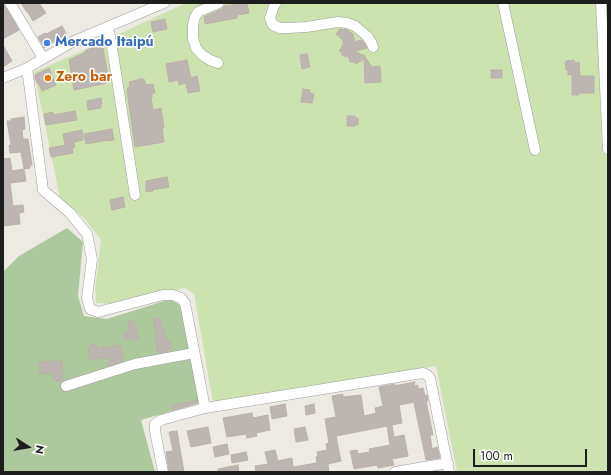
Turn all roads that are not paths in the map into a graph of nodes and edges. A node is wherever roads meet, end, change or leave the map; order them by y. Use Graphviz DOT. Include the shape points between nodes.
graph roads {
  1 [pos="10,3"];
  2 [pos="164,3"];
  3 [pos="219,3"];
  4 [pos="276,3"];
  5 [pos="503,3"];
  6 [pos="601,3"];
  7 [pos="108,27"];
  8 [pos="373,47"];
  9 [pos="46,57"];
  10 [pos="218,63"];
  11 [pos="27,68"];
  12 [pos="3,78"];
  13 [pos="608,149"];
  14 [pos="535,150"];
  15 [pos="135,195"];
  16 [pos="194,353"];
  17 [pos="66,386"];
  18 [pos="205,408"];
  19 [pos="448,467"];
  20 [pos="163,472"];
  21 [pos="395,472"];
  1 -- 9 [label="street"];
  2 -- 7 [label="street"];
  3 -- 10 [label="street" via="198,12 193,32 196,48 202,55"];
  4 -- 8 [label="street" via="270,18 275,26 288,28 347,23 368,36"];
  5 -- 14 [label="street"];
  6 -- 13 [label="street"];
  7 -- 9 [label="street" via="74,41"];
  7 -- 15 [label="street"];
  9 -- 11 [label="street"];
  11 -- 12 [label="street"];
  11 -- 16 [label="street" via="43,190 70,213 87,234 92,259 87,298 90,309 98,312 173,294 185,303"];
  16 -- 17 [label="street" via="136,364"];
  16 -- 18 [label="street"];
  18 -- 19 [label="street" via="423,373 430,378"];
  18 -- 20 [label="street" via="155,424"];
  19 -- 21 [label="street"];
}
